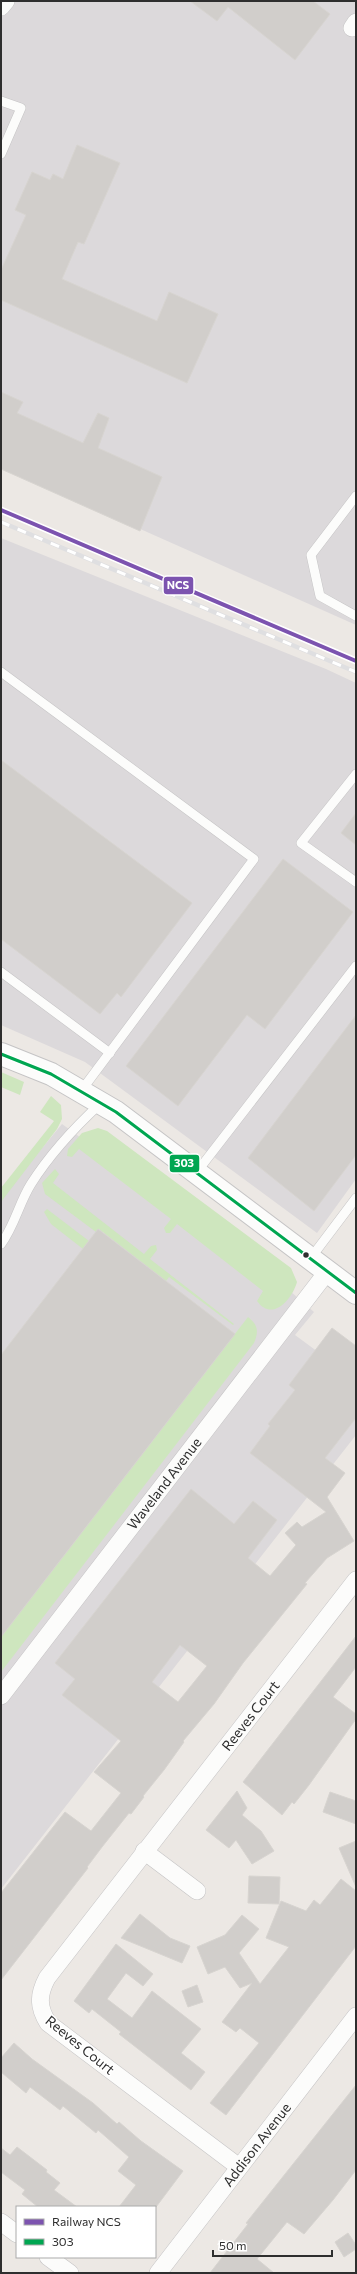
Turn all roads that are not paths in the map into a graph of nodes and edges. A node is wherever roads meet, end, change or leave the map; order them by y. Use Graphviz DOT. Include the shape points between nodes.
graph roads {
  1 [pos="6,1"];
  2 [pos="1,7"];
  3 [pos="1,101"];
  4 [pos="1,154"];
  5 [pos="356,496"];
  6 [pos="356,616"];
  7 [pos="1,672"];
  8 [pos="356,774"];
  9 [pos="356,882"];
  10 [pos="356,966"];
  11 [pos="1,972"];
  12 [pos="110,1053"];
  13 [pos="1,1054"];
  14 [pos="81,1092"];
  15 [pos="101,1103"];
  16 [pos="196,1173"];
  17 [pos="356,1198"];
  18 [pos="1,1244"];
  19 [pos="310,1259"];
  20 [pos="327,1272"];
  21 [pos="356,1293"];
  22 [pos="356,1580"];
  23 [pos="1,1696"];
  24 [pos="144,1851"];
  25 [pos="197,1891"];
  26 [pos="356,2016"];
  27 [pos="239,2167"];
  28 [pos="1,2222"];
  29 [pos="16,2233"];
  30 [pos="49,2258"];
  31 [pos="70,2273"];
  32 [pos="158,2273"];
  1 -- 2 [label="street"];
  3 -- 4 [label="lane" via="21,108"];
  5 -- 6 [label="lane" via="311,555 320,596"];
  7 -- 12 [label="lane" via="254,859"];
  8 -- 9 [label="lane" via="301,843"];
  10 -- 16 [label="lane"];
  11 -- 12 [label="lane"];
  12 -- 14 [label="lane"];
  13 -- 14 [label="street" via="51,1074"];
  14 -- 15 [label="street"];
  15 -- 16 [label="street"];
  15 -- 18 [label="lane" via="74,1129 30,1184 10,1232"];
  16 -- 19 [label="street"];
  17 -- 19 [label="lane"];
  19 -- 20 [label="street"];
  20 -- 21 [label="street"];
  20 -- 23 [label="street, Waveland Avenue"];
  22 -- 24 [label="street, Reeves Court"];
  24 -- 25 [label="street"];
  24 -- 27 [label="street, Reeves Court" via="47,1978 40,1991 42,2013 48,2023"];
  26 -- 27 [label="street, Addison Avenue"];
  27 -- 32 [label="street, Addison Avenue"];
  28 -- 29 [label="street"];
  30 -- 31 [label="street"];
}
